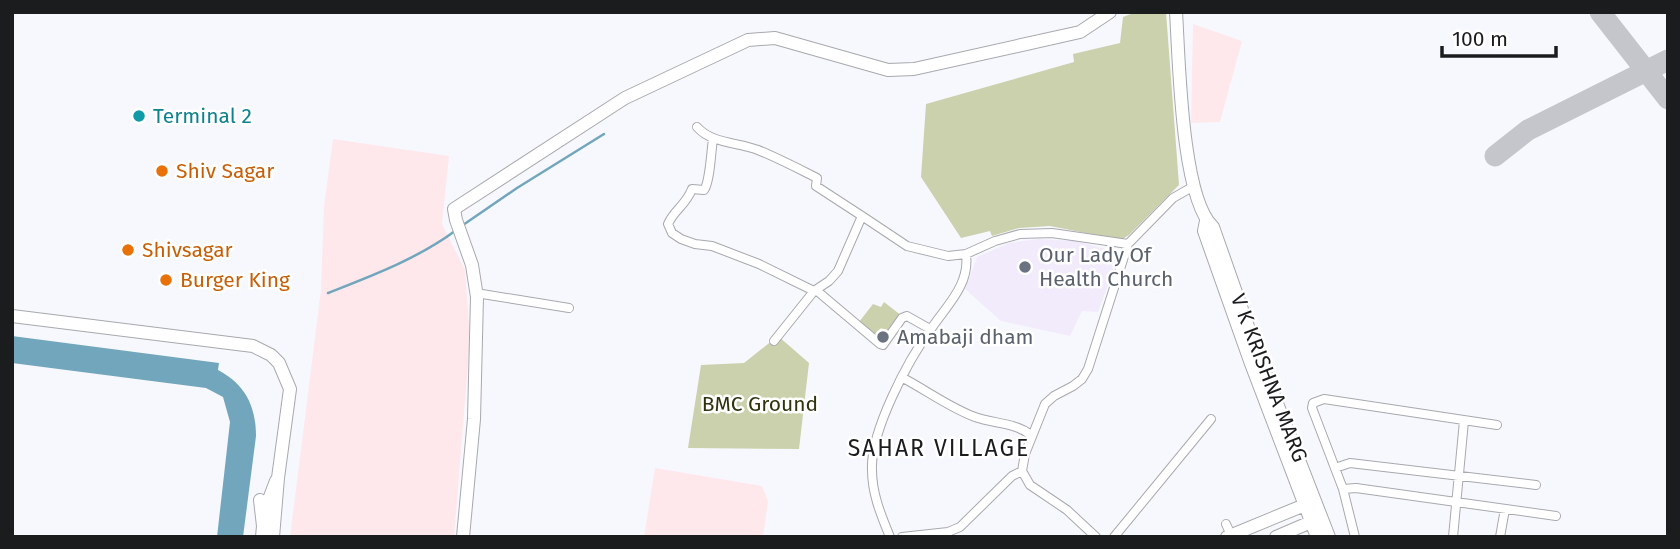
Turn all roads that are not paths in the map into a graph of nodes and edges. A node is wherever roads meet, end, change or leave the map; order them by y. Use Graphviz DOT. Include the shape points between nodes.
graph roads {
  1 [pos="1110,12"];
  2 [pos="1176,12"];
  3 [pos="697,127"];
  4 [pos="713,139"];
  5 [pos="1194,186"];
  6 [pos="863,216"];
  7 [pos="1128,244"];
  8 [pos="966,254"];
  9 [pos="815,291"];
  10 [pos="476,293"];
  11 [pos="569,309"];
  12 [pos="12,316"];
  13 [pos="930,329"];
  14 [pos="774,341"];
  15 [pos="903,378"];
  16 [pos="1211,419"];
  17 [pos="1464,421"];
  18 [pos="1497,425"];
  19 [pos="1031,435"];
  20 [pos="1335,468"];
  21 [pos="1022,471"];
  22 [pos="1459,475"];
  23 [pos="278,478"];
  24 [pos="1536,485"];
  25 [pos="1343,489"];
  26 [pos="260,500"];
  27 [pos="1456,501"];
  28 [pos="1310,503"];
  29 [pos="1505,509"];
  30 [pos="1556,516"];
  31 [pos="1317,520"];
  32 [pos="1228,532"];
  33 [pos="263,537"];
  34 [pos="274,537"];
  35 [pos="463,537"];
  36 [pos="890,537"];
  37 [pos="902,537"];
  38 [pos="1096,537"];
  39 [pos="1114,537"];
  40 [pos="1276,537"];
  41 [pos="1317,537"];
  42 [pos="1329,537"];
  43 [pos="1355,537"];
  44 [pos="1453,537"];
  45 [pos="1500,537"];
  1 -- 10 [label="street" via="1080,32 914,69 888,70 775,38 748,40 625,98 454,209"];
  2 -- 5 [label="street, V K KRISHNA MARG" via="1181,99"];
  3 -- 4 [label="street"];
  4 -- 6 [label="street" via="784,160 817,178 816,186"];
  4 -- 9 [label="street" via="707,187 692,189 684,205 672,214 668,224 672,233 759,264"];
  5 -- 7 [label="street" via="1173,198"];
  5 -- 28 [label="street, V K KRISHNA MARG" via="1206,221 1213,227 1255,359"];
  6 -- 8 [label="street" via="907,246 948,256"];
  6 -- 9 [label="street" via="838,271"];
  7 -- 8 [label="street" via="1052,233 1020,234"];
  7 -- 19 [label="street" via="1088,369 1082,379 1045,404"];
  8 -- 13 [label="street" via="968,268 961,288"];
  9 -- 13 [label="street" via="883,345 907,316"];
  9 -- 14 [label="street"];
  10 -- 11 [label="street"];
  10 -- 35 [label="street" via="474,419"];
  12 -- 23 [label="street" via="253,346 271,355 290,389"];
  13 -- 15 [label="street"];
  15 -- 19 [label="street" via="977,418 1022,428"];
  15 -- 36 [label="street" via="883,420 872,468 878,507"];
  16 -- 39 [label="street"];
  17 -- 18 [label="street"];
  17 -- 20 [label="street" via="1313,402"];
  17 -- 22 [label="street"];
  19 -- 21 [label="street"];
  20 -- 22 [label="street" via="1350,463"];
  20 -- 25 [label="street"];
  21 -- 37 [label="street" via="960,527"];
  21 -- 38 [label="street" via="1030,485 1068,510"];
  22 -- 24 [label="street"];
  22 -- 27 [label="street"];
  23 -- 33 [label="street" via="268,502"];
  23 -- 34 [label="street"];
  25 -- 27 [label="street"];
  25 -- 43 [label="street"];
  26 -- 33 [label="street"];
  27 -- 29 [label="street"];
  27 -- 44 [label="street"];
  28 -- 31 [label="street, V K KRISHNA MARG"];
  28 -- 32 [label="street"];
  29 -- 30 [label="street"];
  29 -- 45 [label="street"];
  31 -- 40 [label="street"];
  31 -- 41 [label="street, V K KRISHNA MARG"];
  31 -- 42 [label="street, V K KRISHNA MARG"];
}
